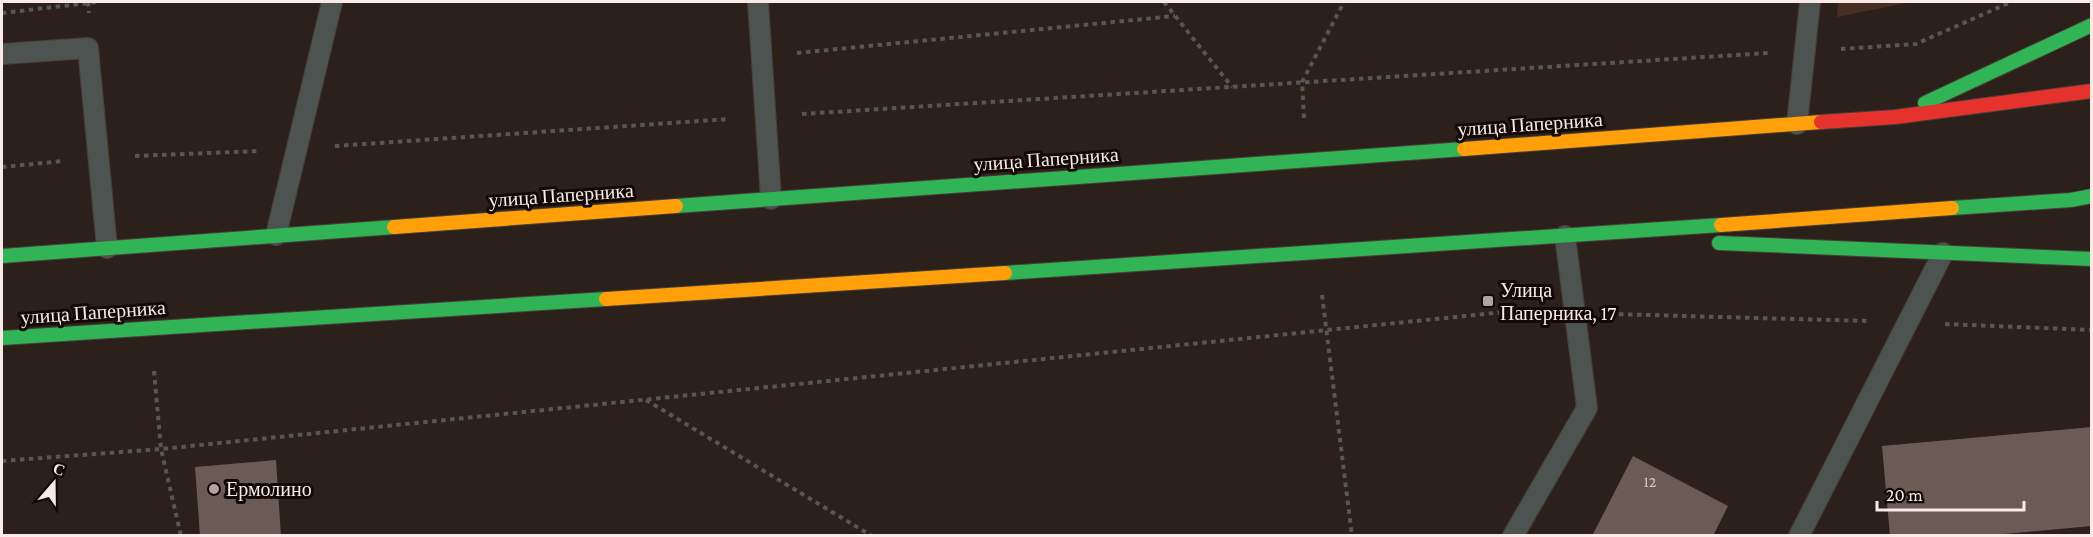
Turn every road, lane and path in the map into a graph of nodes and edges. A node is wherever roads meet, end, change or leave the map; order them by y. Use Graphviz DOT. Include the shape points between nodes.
graph roads {
  1 [pos="97,2"];
  2 [pos="332,2"];
  3 [pos="758,2"];
  4 [pos="1164,2"];
  5 [pos="1344,2"];
  6 [pos="1810,2"];
  7 [pos="2012,2"];
  8 [pos="2,13"];
  9 [pos="1175,16"];
  10 [pos="2091,25"];
  11 [pos="1805,51"];
  12 [pos="2,54"];
  13 [pos="762,56"];
  14 [pos="1302,82"];
  15 [pos="1232,87"];
  16 [pos="2091,91"];
  17 [pos="766,116"];
  18 [pos="1895,117"];
  19 [pos="1797,124"];
  20 [pos="298,149"];
  21 [pos="97,158"];
  22 [pos="1307,160"];
  23 [pos="2,166"];
  24 [pos="2091,196"];
  25 [pos="771,199"];
  26 [pos="276,235"];
  27 [pos="1565,236"];
  28 [pos="1683,242"];
  29 [pos="1707,243"];
  30 [pos="107,248"];
  31 [pos="1318,251"];
  32 [pos="1943,253"];
  33 [pos="2,256"];
  34 [pos="2091,259"];
  35 [pos="1575,313"];
  36 [pos="1907,322"];
  37 [pos="1325,330"];
  38 [pos="2091,330"];
  39 [pos="2,338"];
  40 [pos="645,400"];
  41 [pos="161,449"];
  42 [pos="2,461"];
  43 [pos="181,536"];
  44 [pos="872,536"];
  45 [pos="1352,536"];
  46 [pos="1513,536"];
  47 [pos="1799,536"];
  1 -- 8 [label="path"];
  2 -- 20 [label="lane"];
  3 -- 13 [label="lane"];
  4 -- 9 [label="path"];
  5 -- 14 [label="path"];
  6 -- 11 [label="lane"];
  7 -- 11 [label="path" via="1916,44"];
  9 -- 13 [label="path"];
  9 -- 15 [label="path"];
  10 -- 18 [label="main road"];
  11 -- 14 [label="path"];
  11 -- 19 [label="lane"];
  12 -- 21 [label="lane" via="88,48"];
  13 -- 17 [label="lane"];
  14 -- 15 [label="path"];
  14 -- 22 [label="path"];
  15 -- 17 [label="path"];
  16 -- 18 [label="main road, улица Паперника"];
  17 -- 20 [label="path"];
  17 -- 25 [label="lane"];
  18 -- 19 [label="main road, улица Паперника"];
  19 -- 22 [label="main road, улица Паперника"];
  20 -- 21 [label="path"];
  20 -- 26 [label="lane"];
  21 -- 23 [label="path"];
  21 -- 30 [label="lane"];
  22 -- 25 [label="main road, улица Паперника"];
  24 -- 27 [label="main road, улица Паперника"];
  25 -- 26 [label="main road, улица Паперника"];
  26 -- 30 [label="main road, улица Паперника"];
  27 -- 28 [label="main road"];
  27 -- 31 [label="main road, улица Паперника"];
  27 -- 35 [label="lane"];
  29 -- 32 [label="main road"];
  30 -- 33 [label="main road, улица Паперника"];
  31 -- 37 [label="path"];
  31 -- 39 [label="main road, улица Паперника"];
  32 -- 34 [label="main road"];
  32 -- 36 [label="lane"];
  35 -- 36 [label="path"];
  35 -- 37 [label="path" via="1514,311"];
  35 -- 46 [label="lane" via="1587,408"];
  36 -- 38 [label="path"];
  36 -- 47 [label="lane"];
  37 -- 40 [label="path"];
  37 -- 45 [label="path"];
  40 -- 41 [label="path"];
  40 -- 44 [label="path"];
  41 -- 42 [label="path"];
  41 -- 43 [label="path"];
}
